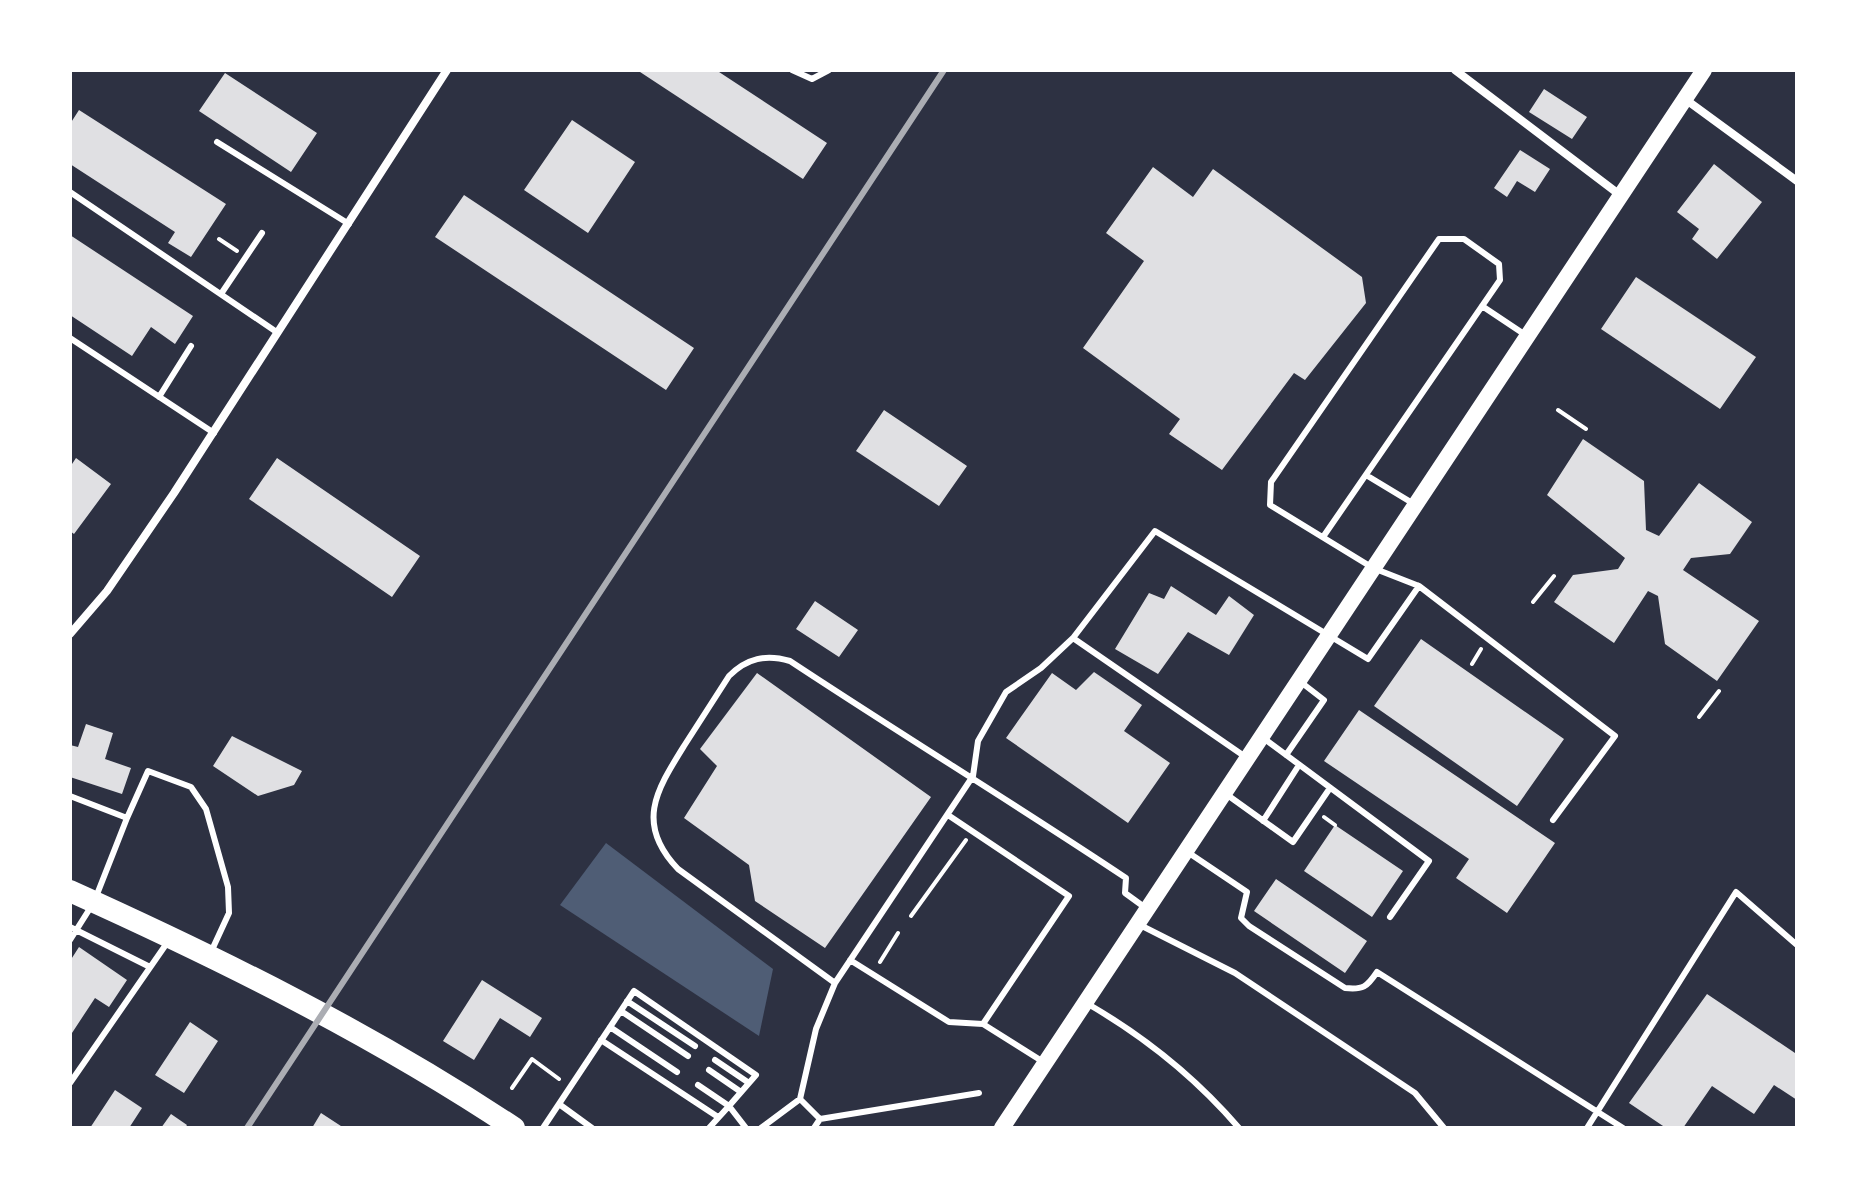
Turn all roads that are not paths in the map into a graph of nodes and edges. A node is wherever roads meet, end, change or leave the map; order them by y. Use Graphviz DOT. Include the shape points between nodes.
graph roads {
  1 [pos="792,70"];
  2 [pos="829,70"];
  3 [pos="1455,70"];
  4 [pos="445,71"];
  5 [pos="1698,73"];
  6 [pos="1685,99"];
  7 [pos="217,142"];
  8 [pos="1797,181"];
  9 [pos="70,192"];
  10 [pos="1621,195"];
  11 [pos="349,224"];
  12 [pos="262,233"];
  13 [pos="221,294"];
  14 [pos="1482,306"];
  15 [pos="278,333"];
  16 [pos="1527,336"];
  17 [pos="70,338"];
  18 [pos="191,346"];
  19 [pos="159,397"];
  20 [pos="214,433"];
  21 [pos="1366,475"];
  22 [pos="1415,505"];
  23 [pos="1323,537"];
  24 [pos="1373,568"];
  25 [pos="1419,586"];
  26 [pos="1330,633"];
  27 [pos="70,634"];
  28 [pos="1073,638"];
  29 [pos="1299,681"];
  30 [pos="1261,737"];
  31 [pos="1286,755"];
  32 [pos="1247,758"];
  33 [pos="1299,765"];
  34 [pos="973,776"];
  35 [pos="1330,788"];
  36 [pos="1224,793"];
  37 [pos="70,796"];
  38 [pos="948,815"];
  39 [pos="127,818"];
  40 [pos="1553,820"];
  41 [pos="1263,821"];
  42 [pos="1186,851"];
  43 [pos="70,891"];
  44 [pos="94,902"];
  45 [pos="1147,909"];
  46 [pos="1390,917"];
  47 [pos="1137,924"];
  48 [pos="73,928"];
  49 [pos="171,937"];
  50 [pos="70,940"];
  51 [pos="1797,945"];
  52 [pos="210,956"];
  53 [pos="850,960"];
  54 [pos="150,967"];
  55 [pos="835,983"];
  56 [pos="627,1001"];
  57 [pos="1085,1002"];
  58 [pos="621,1011"];
  59 [pos="983,1024"];
  60 [pos="610,1027"];
  61 [pos="601,1040"];
  62 [pos="695,1046"];
  63 [pos="688,1056"];
  64 [pos="715,1060"];
  65 [pos="1045,1063"];
  66 [pos="709,1070"];
  67 [pos="677,1072"];
  68 [pos="70,1083"];
  69 [pos="749,1083"];
  70 [pos="698,1085"];
  71 [pos="741,1092"];
  72 [pos="979,1093"];
  73 [pos="800,1099"];
  74 [pos="559,1104"];
  75 [pos="729,1106"];
  76 [pos="1598,1112"];
  77 [pos="718,1117"];
  78 [pos="820,1119"];
  79 [pos="514,1128"];
  80 [pos="543,1128"];
  81 [pos="592,1128"];
  82 [pos="709,1128"];
  83 [pos="746,1128"];
  84 [pos="761,1128"];
  85 [pos="814,1128"];
  86 [pos="1002,1128"];
  87 [pos="1239,1128"];
  88 [pos="1444,1128"];
  89 [pos="1587,1128"];
  90 [pos="1623,1128"];
  1 -- 2 [label="lane" via="812,79"];
  3 -- 10 [label="street"];
  4 -- 11 [label="street"];
  5 -- 6 [label="main road"];
  6 -- 8 [label="street"];
  6 -- 10 [label="main road"];
  7 -- 11 [label="lane"];
  9 -- 13 [label="lane"];
  10 -- 16 [label="main road"];
  11 -- 15 [label="street"];
  12 -- 13 [label="lane"];
  13 -- 15 [label="lane"];
  14 -- 16 [label="lane"];
  14 -- 21 [label="lane"];
  14 -- 23 [label="lane" via="1500,280 1499,264 1464,239 1439,239 1271,482 1270,505"];
  15 -- 20 [label="street"];
  16 -- 22 [label="main road"];
  17 -- 19 [label="lane"];
  18 -- 19 [label="lane"];
  19 -- 20 [label="lane"];
  20 -- 27 [label="street" via="107,591"];
  21 -- 22 [label="lane"];
  21 -- 23 [label="lane"];
  22 -- 24 [label="main road"];
  23 -- 24 [label="lane"];
  24 -- 25 [label="lane"];
  24 -- 26 [label="main road"];
  25 -- 26 [label="lane" via="1368,659"];
  25 -- 40 [label="lane" via="1615,736"];
  26 -- 28 [label="lane" via="1155,531"];
  26 -- 29 [label="main road"];
  28 -- 32 [label="lane"];
  28 -- 34 [label="lane" via="1006,692 978,741"];
  29 -- 30 [label="main road"];
  29 -- 31 [label="lane" via="1324,700"];
  30 -- 31 [label="lane"];
  30 -- 32 [label="main road"];
  31 -- 33 [label="lane"];
  32 -- 36 [label="main road"];
  33 -- 35 [label="lane"];
  33 -- 41 [label="lane"];
  34 -- 38 [label="lane"];
  34 -- 45 [label="lane" via="1126,878 1125,893"];
  34 -- 55 [label="lane" via="938,760 790,661 759,658 742,663 729,676 658,787 654,832 664,855 678,869"];
  35 -- 41 [label="lane" via="1293,842"];
  35 -- 46 [label="lane" via="1429,861"];
  36 -- 41 [label="lane"];
  36 -- 42 [label="main road"];
  37 -- 39 [label="lane"];
  38 -- 53 [label="lane"];
  38 -- 59 [label="lane" via="1069,896"];
  39 -- 44 [label="lane"];
  39 -- 52 [label="lane" via="148,771 191,787 206,809 228,887 229,913"];
  42 -- 45 [label="main road"];
  42 -- 76 [label="lane" via="1247,892 1241,918 1249,926 1345,988 1360,990 1377,972"];
  43 -- 44 [label="highway"];
  44 -- 48 [label="lane"];
  44 -- 49 [label="highway"];
  45 -- 47 [label="main road"];
  47 -- 57 [label="main road"];
  47 -- 88 [label="lane" via="1235,973 1415,1093"];
  48 -- 50 [label="lane"];
  48 -- 54 [label="lane"];
  49 -- 52 [label="highway"];
  49 -- 54 [label="lane"];
  51 -- 76 [label="lane" via="1736,892"];
  52 -- 79 [label="highway" via="323,1013"];
  53 -- 55 [label="lane"];
  53 -- 59 [label="lane" via="949,1022"];
  54 -- 68 [label="lane"];
  55 -- 73 [label="lane" via="816,1029"];
  56 -- 58 [label="lane"];
  56 -- 62 [label="lane"];
  56 -- 69 [label="lane" via="634,991 678,1018 756,1075"];
  57 -- 65 [label="main road"];
  57 -- 87 [label="lane" via="1140,1034"];
  58 -- 60 [label="lane"];
  58 -- 63 [label="lane"];
  59 -- 65 [label="lane"];
  60 -- 61 [label="lane"];
  60 -- 67 [label="lane"];
  61 -- 74 [label="lane"];
  61 -- 77 [label="lane"];
  64 -- 69 [label="lane"];
  65 -- 86 [label="main road"];
  66 -- 71 [label="lane"];
  69 -- 71 [label="lane"];
  70 -- 75 [label="lane"];
  71 -- 75 [label="lane"];
  72 -- 78 [label="lane"];
  73 -- 78 [label="lane"];
  73 -- 84 [label="lane"];
  74 -- 80 [label="lane"];
  74 -- 81 [label="lane"];
  75 -- 77 [label="lane"];
  75 -- 83 [label="lane"];
  76 -- 89 [label="lane"];
  76 -- 90 [label="lane"];
  77 -- 82 [label="lane"];
  78 -- 85 [label="lane"];
}
